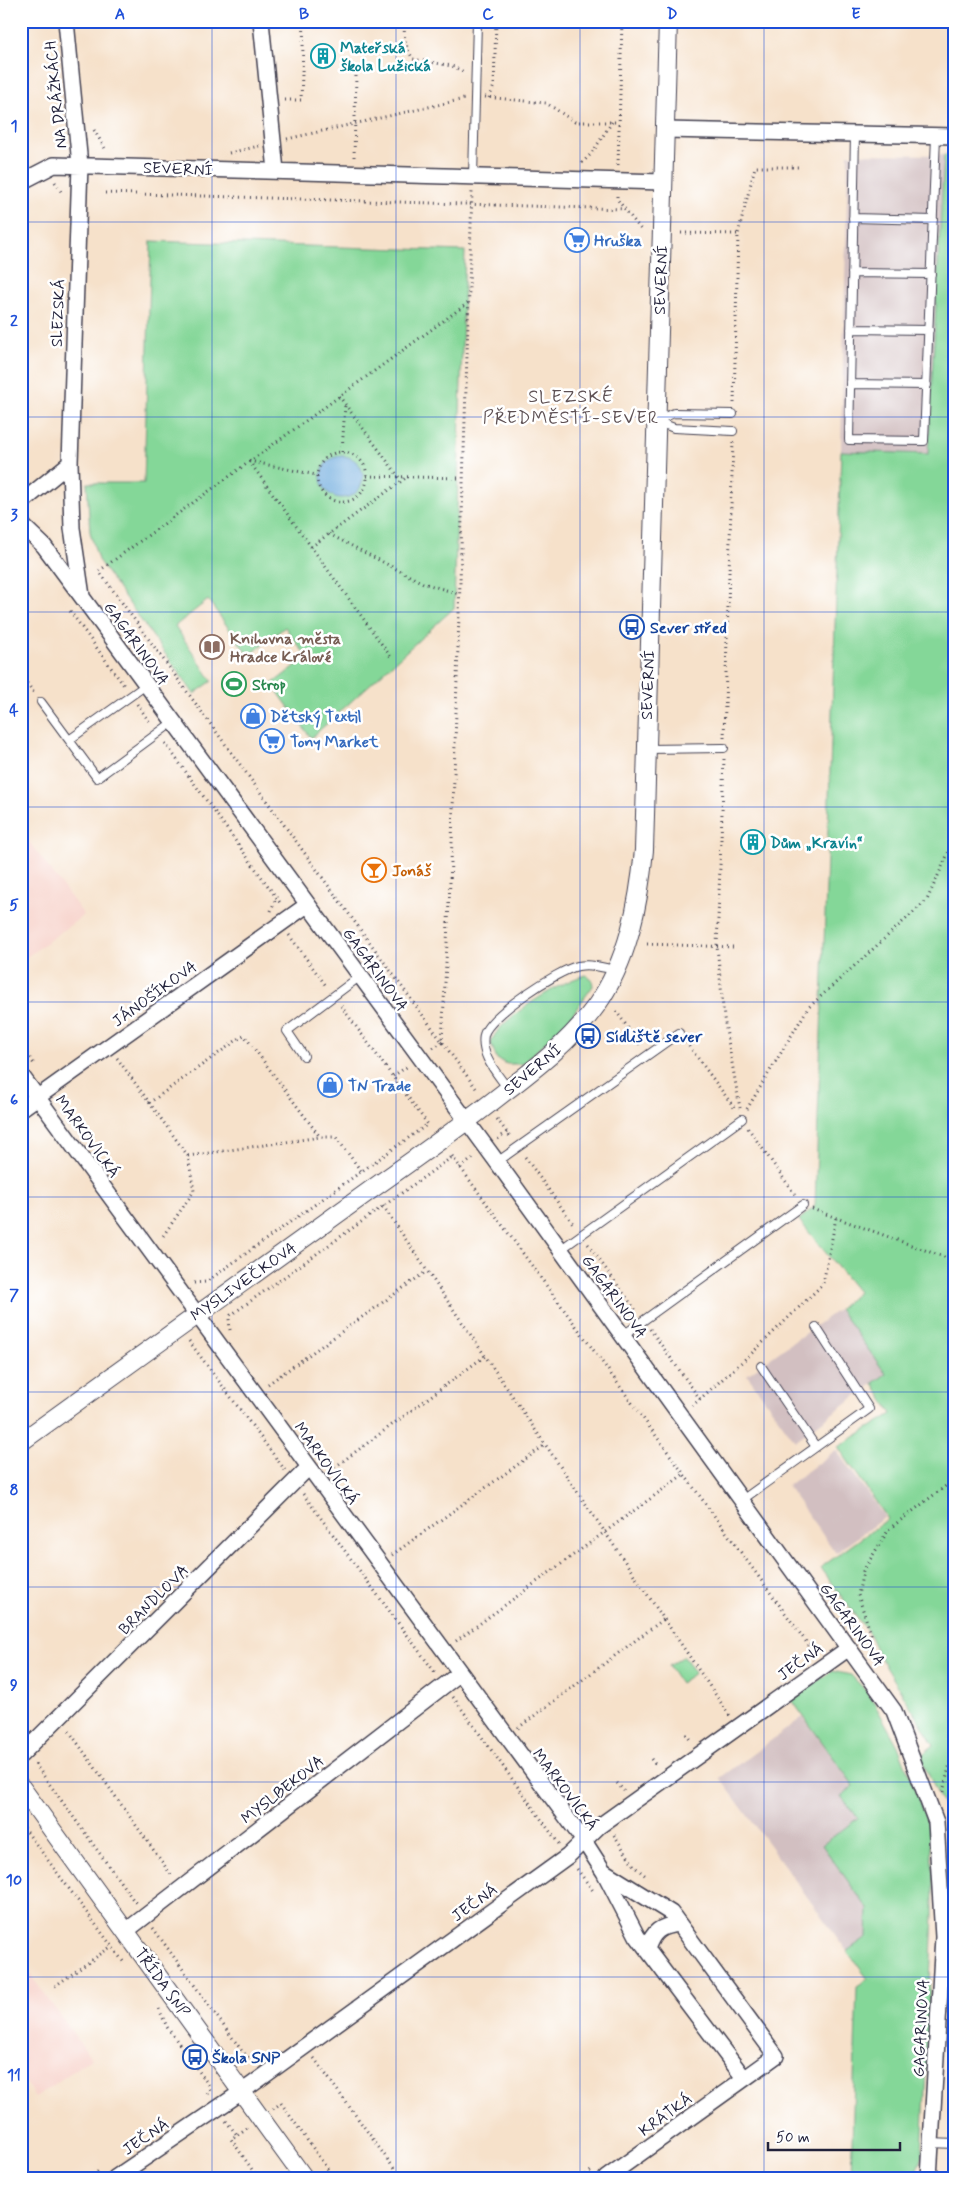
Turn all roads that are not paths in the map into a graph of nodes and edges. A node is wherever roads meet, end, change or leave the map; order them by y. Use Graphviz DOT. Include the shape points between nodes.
graph roads {
  1 [pos="66,21"];
  2 [pos="261,21"];
  3 [pos="477,21"];
  4 [pos="668,21"];
  5 [pos="665,130"];
  6 [pos="855,134"];
  7 [pos="936,136"];
  8 [pos="955,136"];
  9 [pos="80,165"];
  10 [pos="276,171"];
  11 [pos="473,177"];
  12 [pos="21,182"];
  13 [pos="663,182"];
  14 [pos="853,218"];
  15 [pos="933,220"];
  16 [pos="852,273"];
  17 [pos="931,274"];
  18 [pos="851,329"];
  19 [pos="929,330"];
  20 [pos="850,384"];
  21 [pos="927,385"];
  22 [pos="734,414"];
  23 [pos="656,421"];
  24 [pos="733,430"];
  25 [pos="70,462"];
  26 [pos="21,503"];
  27 [pos="21,524"];
  28 [pos="82,597"];
  29 [pos="146,685"];
  30 [pos="41,702"];
  31 [pos="173,722"];
  32 [pos="69,740"];
  33 [pos="724,748"];
  34 [pos="645,749"];
  35 [pos="307,905"];
  36 [pos="615,970"];
  37 [pos="360,976"];
  38 [pos="679,1033"];
  39 [pos="304,1056"];
  40 [pos="21,1075"];
  41 [pos="508,1089"];
  42 [pos="38,1098"];
  43 [pos="21,1109"];
  44 [pos="742,1119"];
  45 [pos="467,1122"];
  46 [pos="497,1162"];
  47 [pos="803,1205"];
  48 [pos="560,1250"];
  49 [pos="198,1314"];
  50 [pos="816,1327"];
  51 [pos="622,1336"];
  52 [pos="761,1366"];
  53 [pos="21,1442"];
  54 [pos="816,1447"];
  55 [pos="308,1468"];
  56 [pos="742,1500"];
  57 [pos="854,1654"];
  58 [pos="459,1674"];
  59 [pos="23,1753"];
  60 [pos="21,1787"];
  61 [pos="584,1841"];
  62 [pos="604,1872"];
  63 [pos="679,1924"];
  64 [pos="126,1931"];
  65 [pos="647,1949"];
  66 [pos="744,2078"];
  67 [pos="243,2091"];
  68 [pos="931,2143"];
  69 [pos="955,2144"];
  70 [pos="602,2172"];
  71 [pos="928,2175"];
  72 [pos="115,2178"];
  73 [pos="304,2178"];
  1 -- 9 [label="street, NA DRÁŽKÁCH"];
  2 -- 10 [label="street"];
  3 -- 11 [label="lane"];
  4 -- 5 [label="street, SEVERNÍ"];
  5 -- 6 [label="street"];
  5 -- 13 [label="street, SEVERNÍ"];
  6 -- 7 [label="street"];
  6 -- 14 [label="lane"];
  7 -- 8 [label="street"];
  7 -- 15 [label="lane"];
  9 -- 10 [label="street, SEVERNÍ"];
  9 -- 12 [label="street, SEVERNÍ" via="54,165"];
  9 -- 25 [label="street, SLEZSKÁ"];
  10 -- 11 [label="street, SEVERNÍ"];
  11 -- 13 [label="street, SEVERNÍ"];
  13 -- 23 [label="street, SEVERNÍ"];
  14 -- 15 [label="lane"];
  14 -- 16 [label="lane"];
  15 -- 17 [label="lane"];
  16 -- 17 [label="lane"];
  16 -- 18 [label="lane"];
  17 -- 19 [label="lane"];
  18 -- 19 [label="lane"];
  18 -- 20 [label="lane"];
  19 -- 21 [label="lane"];
  20 -- 21 [label="lane"];
  20 -- 21 [label="lane" via="849,440 924,441"];
  22 -- 23 [label="lane" via="674,413"];
  23 -- 24 [label="lane" via="674,428"];
  23 -- 34 [label="street, SEVERNÍ"];
  25 -- 26 [label="street"];
  25 -- 28 [label="street, SLEZSKÁ" via="72,528"];
  27 -- 28 [label="street, GAGARINOVA" via="44,546"];
  28 -- 29 [label="street, GAGARINOVA"];
  29 -- 31 [label="street, GAGARINOVA"];
  29 -- 32 [label="lane"];
  30 -- 32 [label="lane"];
  31 -- 32 [label="lane" via="97,778"];
  31 -- 35 [label="street, GAGARINOVA"];
  33 -- 34 [label="lane"];
  34 -- 36 [label="street, SEVERNÍ" via="641,879 631,926"];
  35 -- 37 [label="street, GAGARINOVA"];
  35 -- 42 [label="street, JÁNOŠÍKOVA"];
  36 -- 41 [label="street, SEVERNÍ" via="587,1018 550,1056"];
  36 -- 41 [label="lane" via="587,965 568,969 495,1018 484,1034 484,1054"];
  37 -- 39 [label="lane" via="287,1031"];
  37 -- 45 [label="street, GAGARINOVA"];
  38 -- 46 [label="lane"];
  40 -- 42 [label="street, MARKOVICKÁ"];
  41 -- 45 [label="street, SEVERNÍ"];
  42 -- 43 [label="street, JÁNOŠÍKOVA"];
  42 -- 49 [label="street, MARKOVICKÁ"];
  44 -- 48 [label="lane"];
  45 -- 46 [label="street, GAGARINOVA"];
  45 -- 49 [label="street, MYSLIVEČKOVA"];
  46 -- 48 [label="street, GAGARINOVA"];
  47 -- 51 [label="lane"];
  48 -- 51 [label="street, GAGARINOVA"];
  49 -- 53 [label="street, MYSLIVEČKOVA"];
  49 -- 55 [label="street, MARKOVICKÁ"];
  50 -- 54 [label="lane" via="869,1409"];
  51 -- 56 [label="street, GAGARINOVA"];
  52 -- 54 [label="lane"];
  54 -- 56 [label="lane"];
  55 -- 58 [label="street, MARKOVICKÁ"];
  55 -- 59 [label="street, BRANDLOVA"];
  56 -- 57 [label="street, GAGARINOVA"];
  57 -- 61 [label="street, JEČNÁ" via="598,1828"];
  57 -- 68 [label="street, GAGARINOVA" via="898,1719 936,1822 942,1937"];
  58 -- 61 [label="street, MARKOVICKÁ"];
  58 -- 64 [label="street, MYSLBEKOVA"];
  60 -- 64 [label="street, TŘÍDA SNP"];
  61 -- 62 [label="street, MARKOVICKÁ"];
  61 -- 67 [label="street, JEČNÁ" via="568,1856"];
  62 -- 63 [label="street, MARKOVICKÁ" via="671,1913"];
  62 -- 65 [label="street, MARKOVICKÁ"];
  63 -- 65 [label="street" via="658,1928"];
  63 -- 66 [label="street, MARKOVICKÁ" via="776,2056"];
  64 -- 67 [label="street, TŘÍDA SNP"];
  65 -- 66 [label="street, MARKOVICKÁ"];
  66 -- 70 [label="street, KRÁTKÁ"];
  67 -- 72 [label="street, JEČNÁ"];
  67 -- 73 [label="street, TŘÍDA SNP"];
  68 -- 69 [label="lane"];
  68 -- 71 [label="street, GAGARINOVA"];
}
